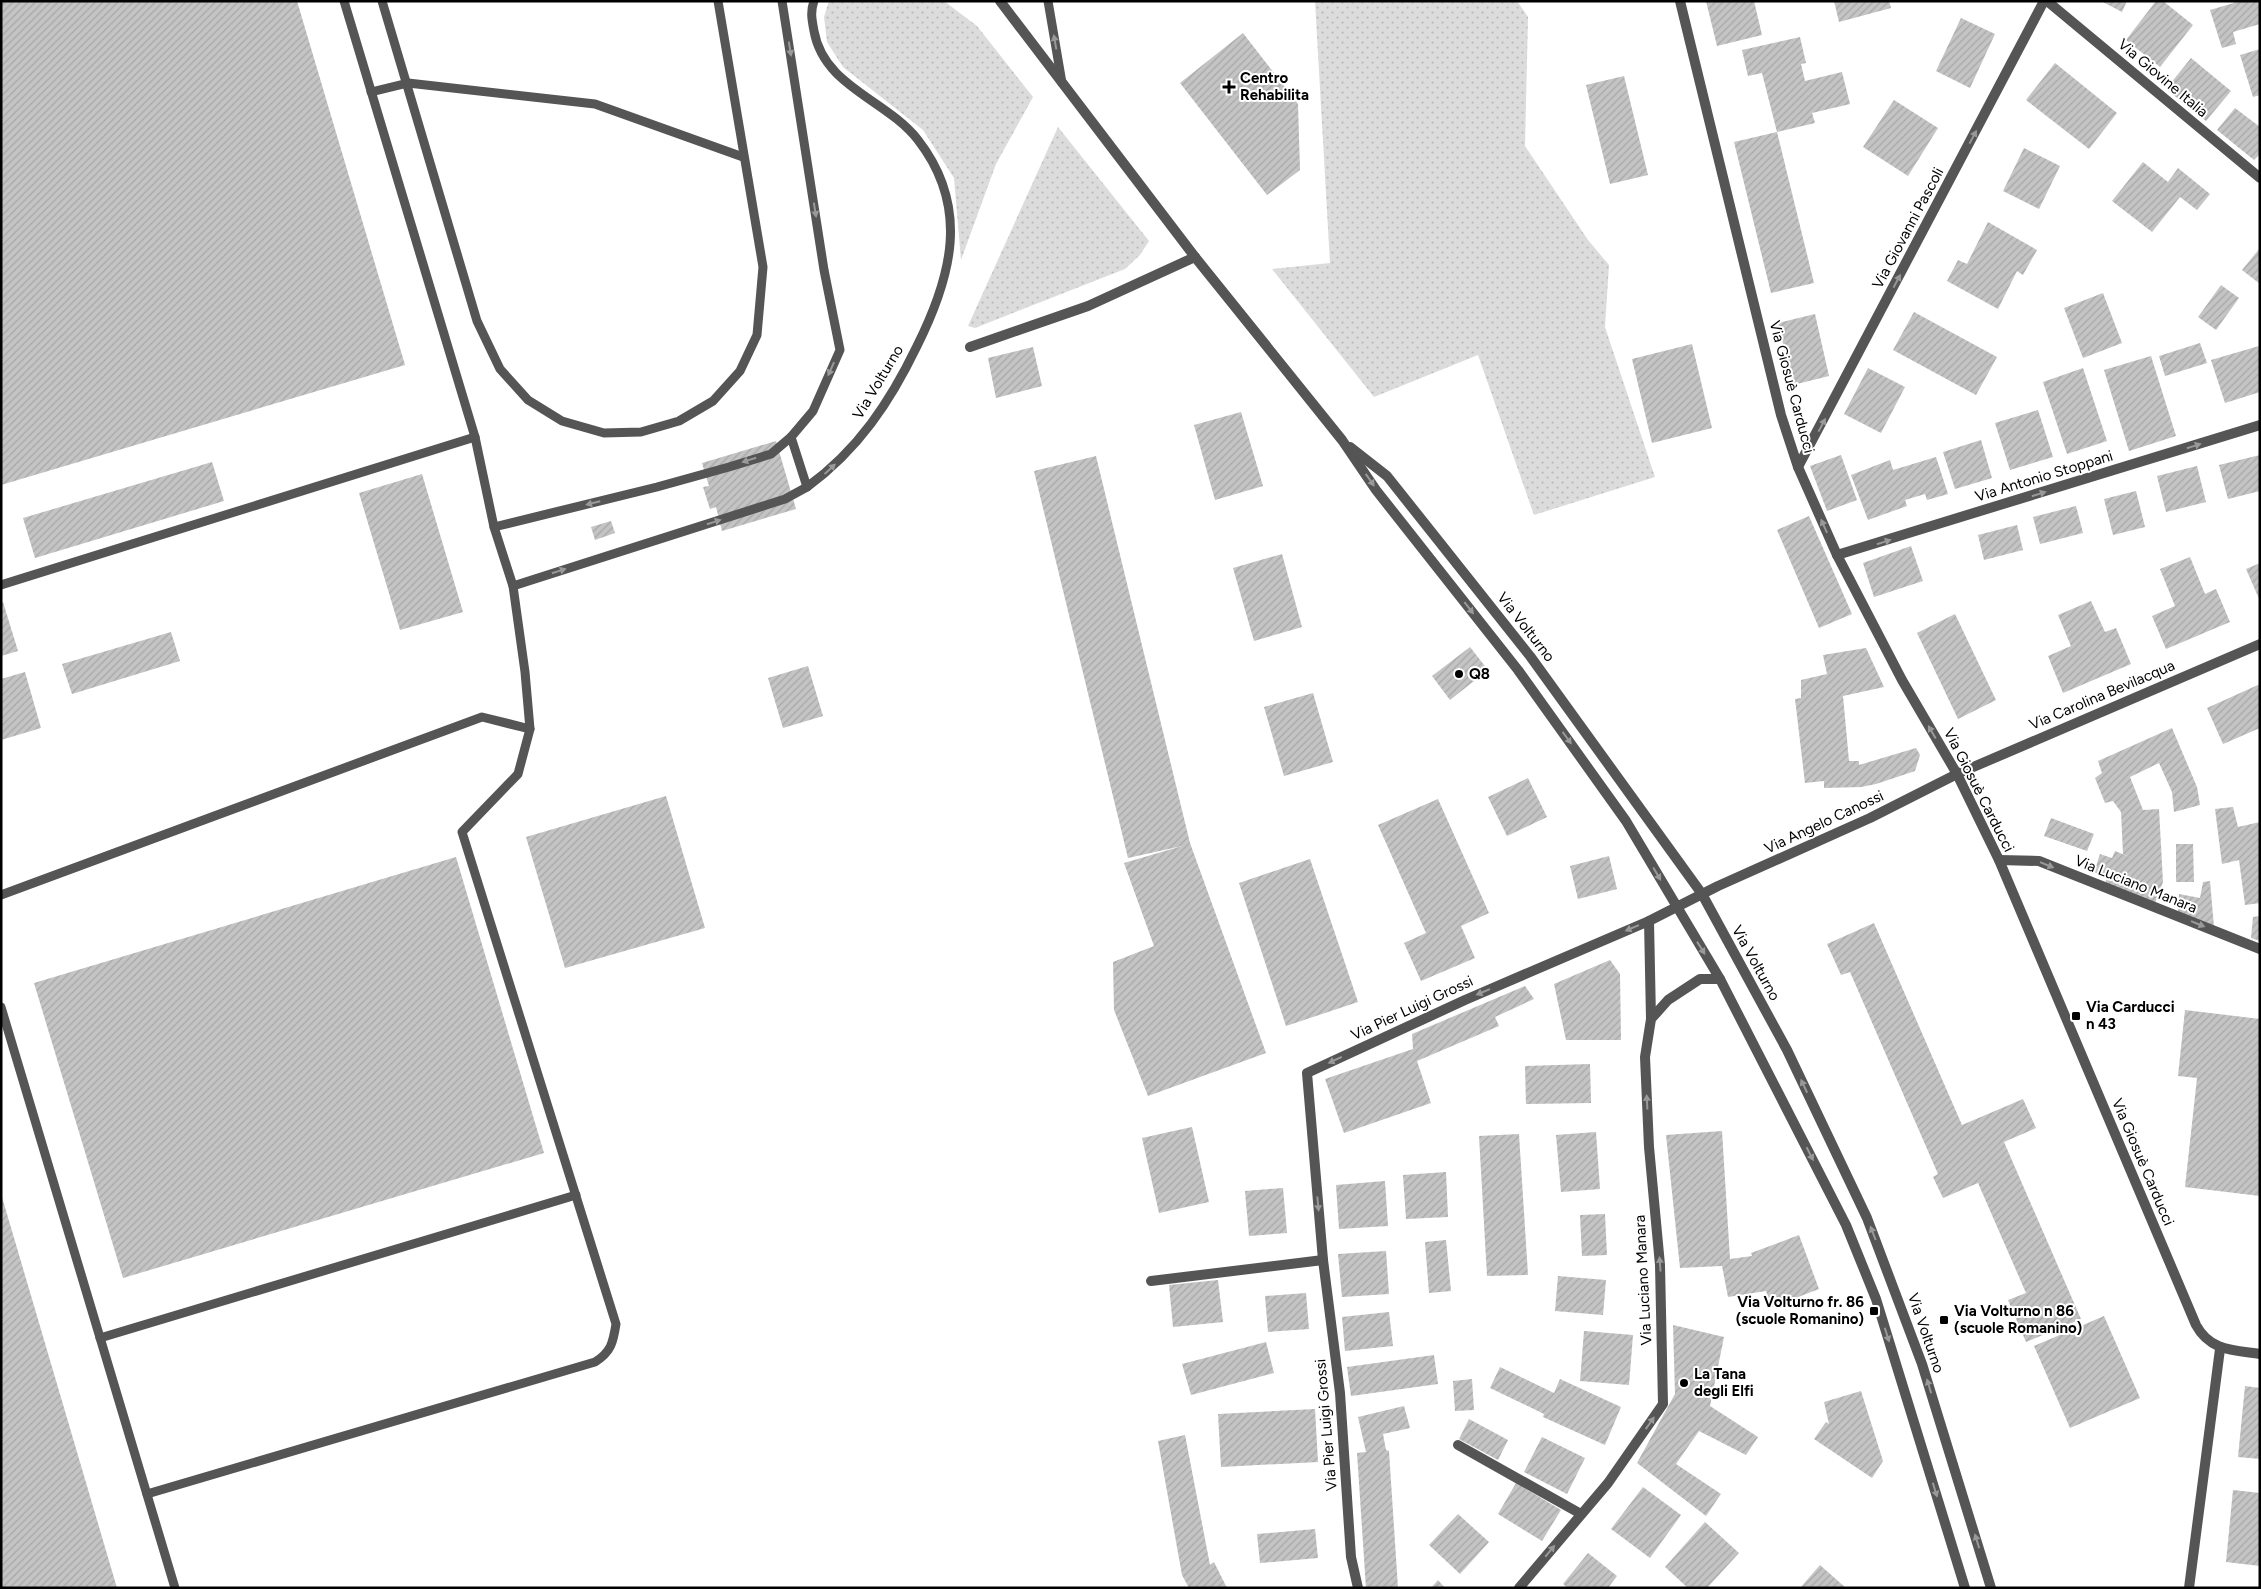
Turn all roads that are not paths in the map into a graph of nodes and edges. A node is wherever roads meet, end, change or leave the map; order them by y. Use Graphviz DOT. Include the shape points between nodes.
graph roads {
  1 [pos="344,1"];
  2 [pos="382,1"];
  3 [pos="718,1"];
  4 [pos="782,1"];
  5 [pos="814,1"];
  6 [pos="1000,1"];
  7 [pos="1048,1"];
  8 [pos="1680,1"];
  9 [pos="2046,1"];
  10 [pos="408,83"];
  11 [pos="1062,83"];
  12 [pos="371,92"];
  13 [pos="743,157"];
  14 [pos="2260,178"];
  15 [pos="1195,257"];
  16 [pos="970,347"];
  17 [pos="2260,425"];
  18 [pos="475,437"];
  19 [pos="791,437"];
  20 [pos="1342,440"];
  21 [pos="1798,467"];
  22 [pos="807,487"];
  23 [pos="494,527"];
  24 [pos="1837,555"];
  25 [pos="1,584"];
  26 [pos="512,586"];
  27 [pos="2260,644"];
  28 [pos="530,729"];
  29 [pos="1957,774"];
  30 [pos="1999,860"];
  31 [pos="1702,894"];
  32 [pos="1,895"];
  33 [pos="1676,907"];
  34 [pos="1649,920"];
  35 [pos="2260,949"];
  36 [pos="1720,978"];
  37 [pos="1,1007"];
  38 [pos="1651,1019"];
  39 [pos="576,1195"];
  40 [pos="1323,1260"];
  41 [pos="1151,1281"];
  42 [pos="100,1338"];
  43 [pos="2220,1349"];
  44 [pos="2260,1354"];
  45 [pos="1458,1445"];
  46 [pos="147,1494"];
  47 [pos="1581,1514"];
  48 [pos="175,1588"];
  49 [pos="1358,1588"];
  50 [pos="1519,1588"];
  51 [pos="1965,1588"];
  52 [pos="1991,1588"];
  53 [pos="2189,1588"];
  1 -- 12 [label="lane"];
  2 -- 10 [label="lane"];
  3 -- 13 [label="lane"];
  4 -- 19 [label="lane, one-way" via="824,270 840,350 813,411"];
  22 -- 5 [label="lane, Via Volturno, one-way" via="830,470 877,418 904,373 929,323 947,274 951,237 948,194 918,139 883,108 841,79 823,59 815,38 811,11"];
  6 -- 11 [label="street, Via Volturno"];
  11 -- 7 [label="lane, one-way"];
  8 -- 21 [label="street, Via Giosuè Carducci" via="1781,415"];
  9 -- 14 [label="street, Via Giovine Italia"];
  21 -- 9 [label="street, Via Giovanni Pascoli, one-way"];
  10 -- 12 [label="lane"];
  10 -- 13 [label="lane" via="595,104"];
  10 -- 13 [label="lane" via="477,321 500,370 528,400 562,421 604,433 641,432 679,421 712,401 740,371 757,335 763,268"];
  11 -- 15 [label="street, Via Volturno"];
  12 -- 18 [label="lane"];
  15 -- 16 [label="street" via="1088,306"];
  15 -- 20 [label="street, Via Volturno"];
  24 -- 17 [label="street, Via Antonio Stoppani, one-way"];
  18 -- 23 [label="lane"];
  18 -- 25 [label="lane"];
  19 -- 22 [label="lane"];
  19 -- 23 [label="lane, one-way" via="771,454 657,488"];
  20 -- 31 [label="street, Via Volturno" via="1387,476 1524,648"];
  20 -- 33 [label="street, Via Volturno, one-way" via="1376,490 1524,678 1626,821"];
  24 -- 21 [label="street, Via Giosuè Carducci, one-way"];
  26 -- 22 [label="lane, Via Volturno, one-way" via="785,500"];
  23 -- 26 [label="lane"];
  29 -- 24 [label="street, Via Giosuè Carducci, one-way" via="1902,680"];
  26 -- 28 [label="lane"];
  27 -- 29 [label="street, Via Carolina Bevilacqua"];
  28 -- 32 [label="lane" via="482,717"];
  28 -- 39 [label="lane" via="518,774 462,832"];
  29 -- 30 [label="street, Via Giosuè Carducci"];
  29 -- 31 [label="street, Via Angelo Canossi" via="1870,818"];
  30 -- 35 [label="street, Via Luciano Manara, one-way" via="2039,861"];
  30 -- 43 [label="street, Via Giosuè Carducci" via="2196,1325 2208,1342"];
  31 -- 33 [label="street, Via Pier Luigi Grossi"];
  52 -- 31 [label="street, Via Volturno, one-way" via="1922,1364 1867,1218 1787,1050"];
  33 -- 34 [label="street, Via Pier Luigi Grossi"];
  33 -- 36 [label="street, Via Volturno, one-way"];
  34 -- 38 [label="street, Via Luciano Manara"];
  34 -- 40 [label="street, Via Pier Luigi Grossi, one-way" via="1307,1073"];
  36 -- 38 [label="street" via="1700,979 1668,1000"];
  36 -- 51 [label="street, Via Volturno, one-way" via="1846,1225 1869,1282"];
  37 -- 42 [label="lane"];
  47 -- 38 [label="street, Via Luciano Manara, one-way" via="1608,1483 1663,1404 1660,1265 1644,1056"];
  39 -- 42 [label="lane"];
  39 -- 46 [label="lane" via="616,1324 614,1343 606,1355 594,1362"];
  40 -- 41 [label="street"];
  40 -- 49 [label="street, Via Pier Luigi Grossi" via="1340,1393 1351,1557"];
  42 -- 46 [label="lane"];
  43 -- 44 [label="street"];
  43 -- 53 [label="street"];
  45 -- 47 [label="street"];
  46 -- 48 [label="lane"];
  50 -- 47 [label="street, Via Luciano Manara, one-way"];
}
